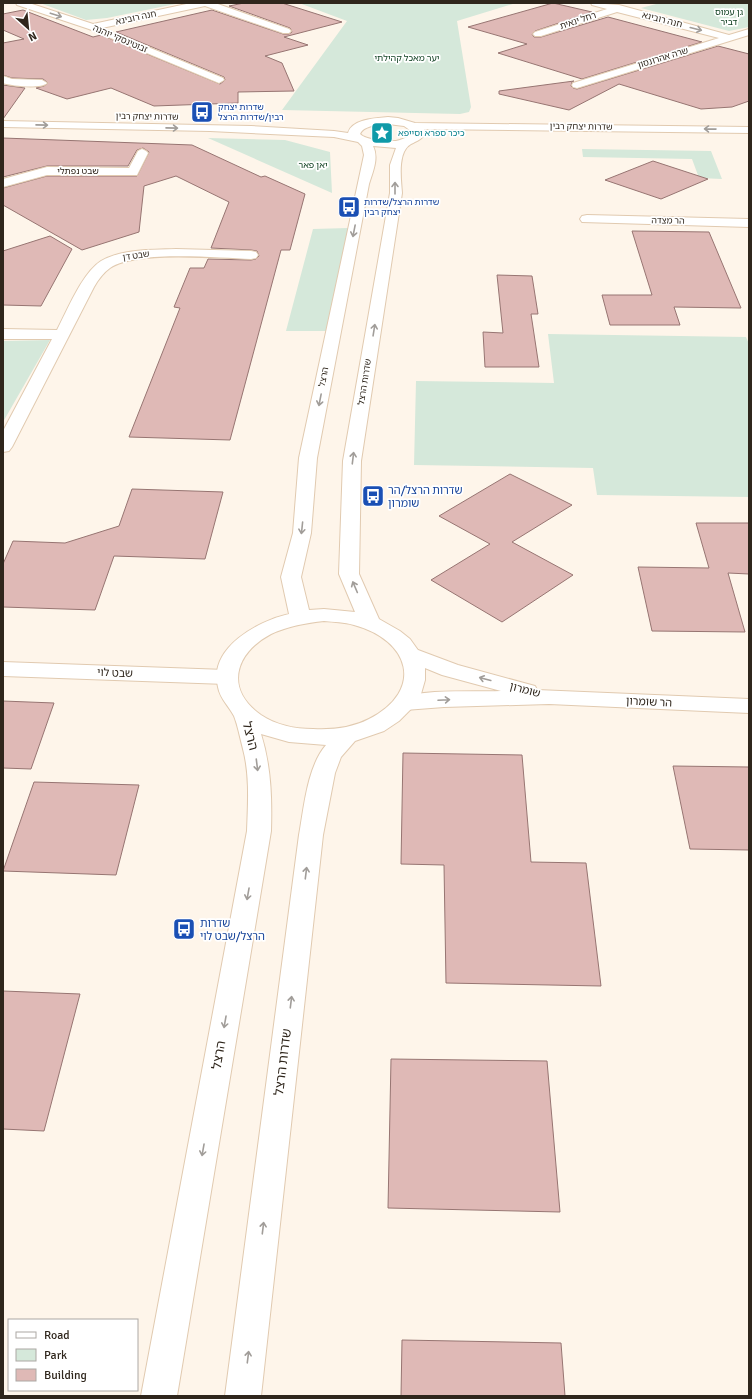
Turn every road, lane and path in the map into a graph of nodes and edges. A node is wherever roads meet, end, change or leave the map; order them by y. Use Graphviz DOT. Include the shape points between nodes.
graph roads {
  1 [pos="20,3"];
  2 [pos="205,3"];
  3 [pos="595,3"];
  4 [pos="635,4"];
  5 [pos="617,9"];
  6 [pos="92,27"];
  7 [pos="286,31"];
  8 [pos="749,32"];
  9 [pos="538,34"];
  10 [pos="729,38"];
  11 [pos="3,79"];
  12 [pos="219,80"];
  13 [pos="42,82"];
  14 [pos="577,85"];
  15 [pos="3,115"];
  16 [pos="3,124"];
  17 [pos="363,124"];
  18 [pos="414,126"];
  19 [pos="749,130"];
  20 [pos="360,139"];
  21 [pos="749,139"];
  22 [pos="412,140"];
  23 [pos="142,153"];
  24 [pos="3,182"];
  25 [pos="587,219"];
  26 [pos="749,223"];
  27 [pos="251,255"];
  28 [pos="3,334"];
  29 [pos="62,335"];
  30 [pos="3,447"];
  31 [pos="300,617"];
  32 [pos="370,623"];
  33 [pos="410,654"];
  34 [pos="3,669"];
  35 [pos="226,677"];
  36 [pos="549,697"];
  37 [pos="405,703"];
  38 [pos="749,706"];
  39 [pos="244,714"];
  40 [pos="347,735"];
  41 [pos="160,1396"];
  42 [pos="243,1396"];
  1 -- 6 [label="main road, זבוטינסקי יוהנה, one-way"];
  2 -- 6 [label="main road, חנה רובינא"];
  2 -- 7 [label="main road"];
  3 -- 5 [label="main road, חנה רובינא"];
  4 -- 5 [label="main road, רחל ינאית"];
  5 -- 9 [label="main road, רחל ינאית"];
  5 -- 10 [label="main road, חנה רובינא, one-way"];
  6 -- 12 [label="main road, זבוטינסקי יוהנה"];
  8 -- 10 [label="main road, שרה אהרונסון"];
  10 -- 14 [label="main road, שרה אהרונסון"];
  11 -- 13 [label="main road" via="11,82"];
  15 -- 17 [label="main road, שדרות יצחק רבין"];
  16 -- 20 [label="main road, שדרות יצחק רבין, one-way" via="266,129 337,134"];
  17 -- 18 [label="main road" via="392,121"];
  17 -- 20 [label="main road" via="354,130 354,134"];
  19 -- 18 [label="main road, שדרות יצחק רבין, one-way"];
  18 -- 22 [label="main road" via="420,132"];
  20 -- 22 [label="main road" via="385,144"];
  20 -- 31 [label="main road, הרצל, one-way" via="368,145 370,154 308,458 302,533 292,577"];
  21 -- 22 [label="main road, שדרות יצחק רבין" via="509,135 434,136"];
  32 -- 22 [label="main road, שדרות הרצל, one-way" via="349,574 352,461 396,193 395,165 399,151"];
  23 -- 24 [label="main road, שבט נפתלי" via="133,172 47,171"];
  25 -- 26 [label="main road, הר מצדה"];
  27 -- 29 [label="main road, שבט דן" via="143,254 122,257 107,263 97,271"];
  28 -- 29 [label="main road"];
  29 -- 30 [label="main road, שבט דן"];
  31 -- 32 [label="main road" via="348,617"];
  31 -- 35 [label="main road" via="277,623 257,633 241,646 231,661"];
  32 -- 33 [label="main road" via="394,636"];
  36 -- 33 [label="main road, שומרון, one-way" via="450,670"];
  33 -- 37 [label="main road" via="415,670 414,687"];
  34 -- 35 [label="main road, שבט לוי"];
  35 -- 39 [label="main road" via="231,697"];
  37 -- 36 [label="main road, שומרון, one-way"];
  36 -- 38 [label="main road, הר שומרון"];
  37 -- 40 [label="main road" via="390,717 371,728"];
  39 -- 40 [label="main road" via="264,727 290,736 318,738"];
  39 -- 41 [label="main road, הרצל, one-way" via="255,751 259,783 259,831"];
  42 -- 40 [label="main road, שדרות הרצל, one-way" via="311,836 323,772 331,754"];
}
